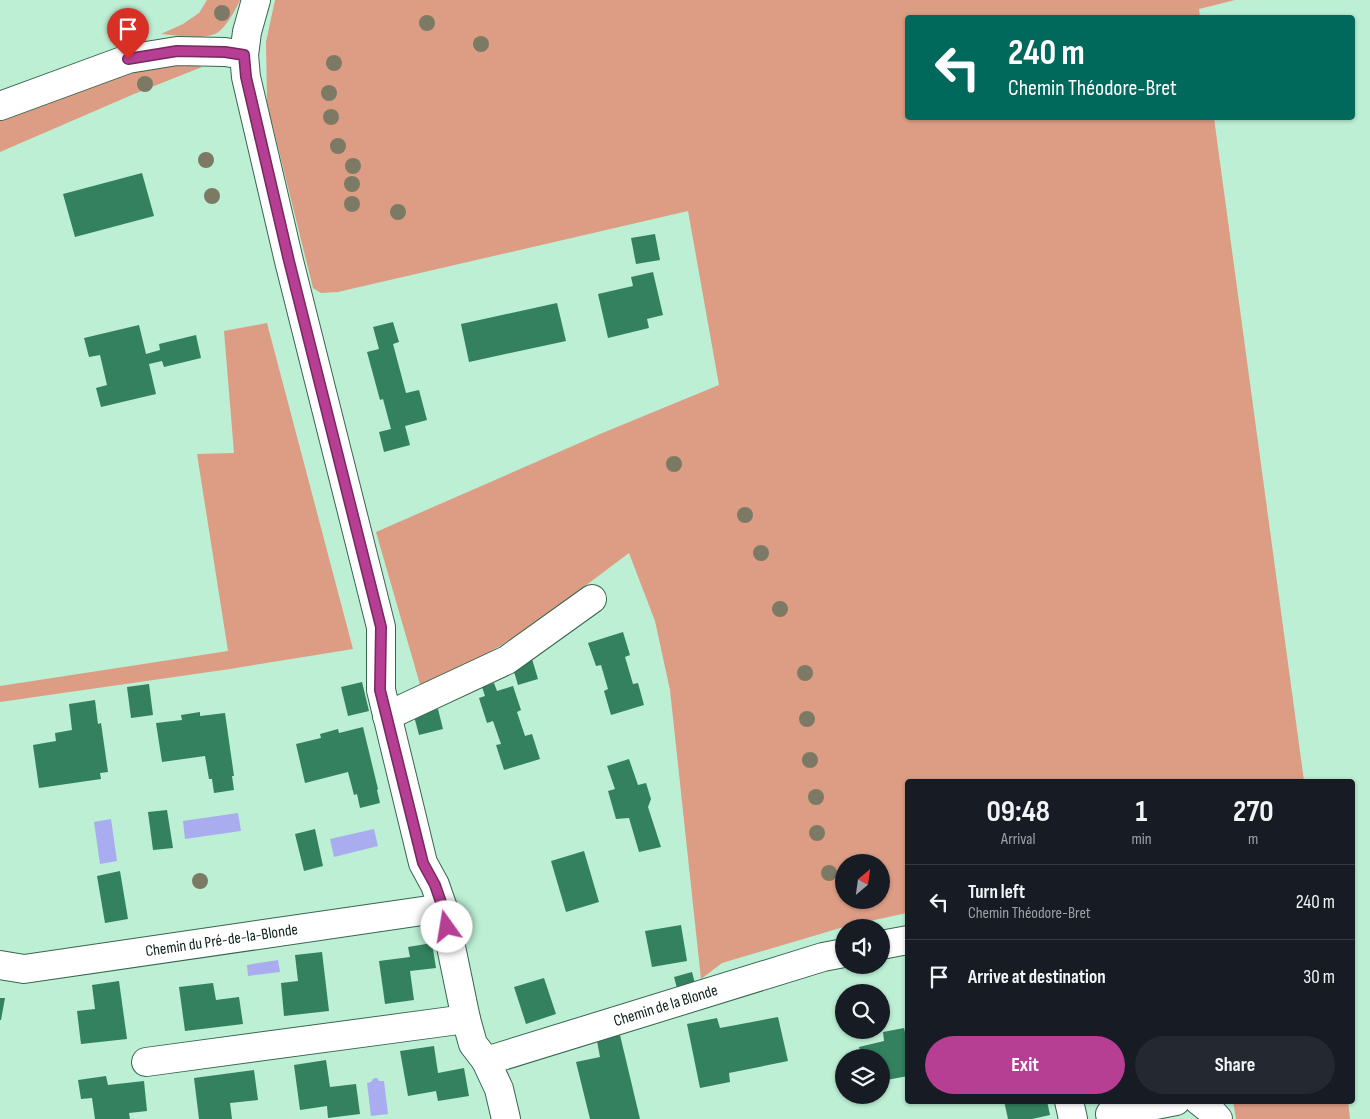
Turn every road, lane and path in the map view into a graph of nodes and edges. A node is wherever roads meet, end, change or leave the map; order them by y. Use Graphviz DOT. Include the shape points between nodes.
graph roads {
  1 [pos="256,0"];
  2 [pos="244,55"];
  3 [pos="0,106"];
  4 [pos="592,599"];
  5 [pos="387,716"];
  6 [pos="443,908"];
  7 [pos="905,941"];
  8 [pos="890,943"];
  9 [pos="835,955"];
  10 [pos="0,965"];
  11 [pos="466,1019"];
  12 [pos="486,1061"];
  13 [pos="146,1062"];
  14 [pos="1070,1104"];
  15 [pos="1161,1104"];
  16 [pos="1203,1104"];
  17 [pos="1110,1114"];
  18 [pos="506,1119"];
  19 [pos="1073,1119"];
  20 [pos="1218,1119"];
  1 -- 2 [label="street"];
  2 -- 3 [label="street" via="177,51 128,59"];
  2 -- 5 [label="street" via="246,77 289,261 381,627 380,690"];
  4 -- 5 [label="street" via="507,660"];
  5 -- 6 [label="street" via="423,863"];
  6 -- 10 [label="street, Chemin du Pré-de-la-Blonde" via="24,969"];
  6 -- 11 [label="street"];
  7 -- 8 [label="street"];
  9 -- 12 [label="street, Chemin de la Blonde"];
  11 -- 12 [label="street" via="473,1044"];
  11 -- 13 [label="street"];
  12 -- 18 [label="street" via="499,1089"];
  14 -- 19 [label="street"];
  15 -- 17 [label="street"];
  16 -- 20 [label="street"];
}
